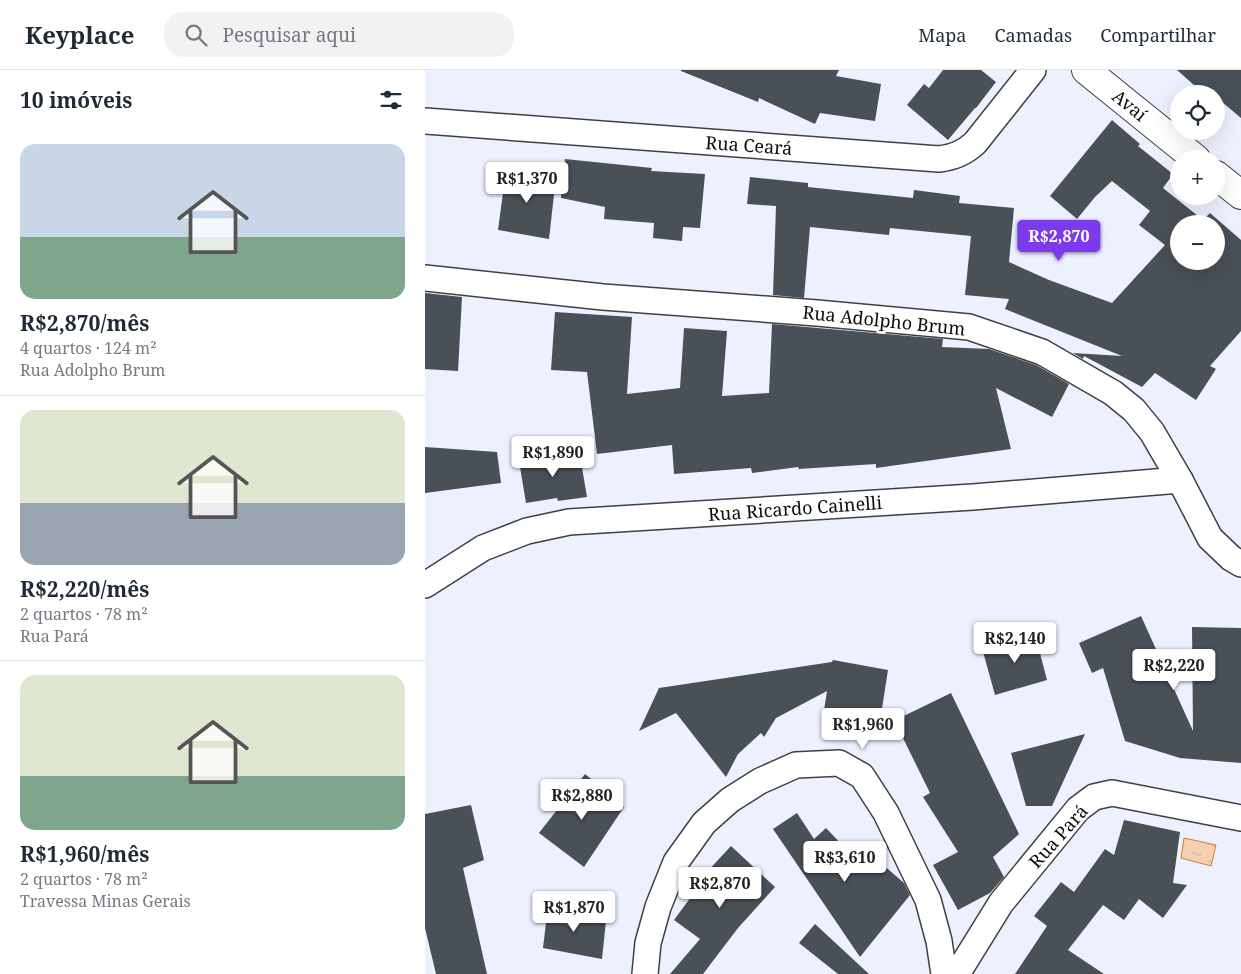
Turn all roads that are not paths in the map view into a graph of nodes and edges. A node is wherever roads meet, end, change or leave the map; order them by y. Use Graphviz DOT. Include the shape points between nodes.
graph roads {
  1 [pos="1033,70"];
  2 [pos="1086,70"];
  3 [pos="425,121"];
  4 [pos="1185,150"];
  5 [pos="1225,182"];
  6 [pos="1241,195"];
  7 [pos="425,278"];
  8 [pos="1180,480"];
  9 [pos="1241,564"];
  10 [pos="425,584"];
  11 [pos="1241,818"];
  12 [pos="645,974"];
  13 [pos="944,974"];
  14 [pos="957,974"];
  1 -- 3 [label="street, Rua Ceará" via="975,143 965,152 939,160"];
  2 -- 4 [label="street, Avaí"];
  5 -- 6 [label="street"];
  7 -- 8 [label="street, Rua Adolpho Brum" via="603,297 969,327 1042,352 1113,393 1134,410 1152,432"];
  8 -- 9 [label="street, Rua Adolpho Brum" via="1210,538"];
  8 -- 10 [label="street, Rua Ricardo Cainelli" via="973,497 569,522 527,531 483,548"];
  11 -- 14 [label="street, Rua Pará" via="1112,793 1094,797 1078,809 1001,903"];
  12 -- 13 [label="street" via="648,943 665,889 676,862 704,823 730,800 760,781 796,765 839,763 862,776 886,813 928,900"];
}
